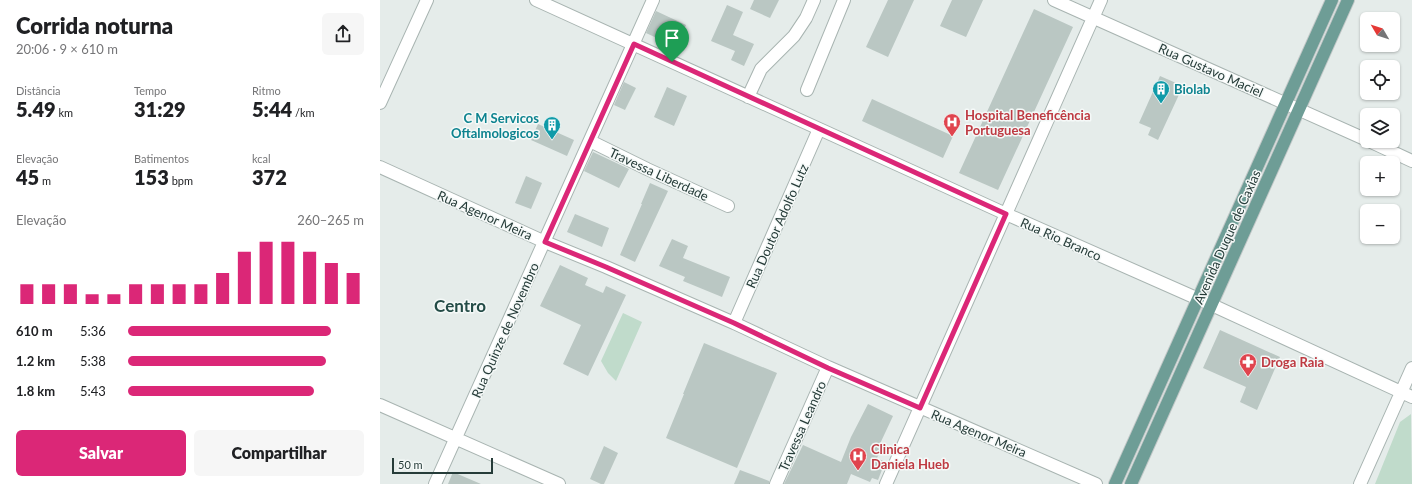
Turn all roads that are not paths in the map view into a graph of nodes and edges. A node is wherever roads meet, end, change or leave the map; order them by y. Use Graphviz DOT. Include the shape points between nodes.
graph roads {
  1 [pos="427,0"];
  2 [pos="536,0"];
  3 [pos="653,0"];
  4 [pos="814,0"];
  5 [pos="844,0"];
  6 [pos="1054,0"];
  7 [pos="1101,0"];
  8 [pos="1332,0"];
  9 [pos="1348,0"];
  10 [pos="1093,18"];
  11 [pos="634,44"];
  12 [pos="806,90"];
  13 [pos="748,97"];
  14 [pos="380,103"];
  15 [pos="1286,104"];
  16 [pos="1299,109"];
  17 [pos="819,129"];
  18 [pos="1360,137"];
  19 [pos="590,141"];
  20 [pos="1383,148"];
  21 [pos="1412,161"];
  22 [pos="380,167"];
  23 [pos="728,206"];
  24 [pos="1006,214"];
  25 [pos="545,242"];
  26 [pos="1198,300"];
  27 [pos="1212,305"];
  28 [pos="734,323"];
  29 [pos="828,368"];
  30 [pos="1412,368"];
  31 [pos="1407,394"];
  32 [pos="380,405"];
  33 [pos="920,408"];
  34 [pos="455,439"];
  35 [pos="435,484"];
  36 [pos="559,484"];
  37 [pos="776,484"];
  38 [pos="886,484"];
  39 [pos="1096,484"];
  40 [pos="1115,484"];
  41 [pos="1131,484"];
  42 [pos="1360,484"];
  1 -- 14 [label="street"];
  2 -- 11 [label="street, Rua Rio Branco"];
  3 -- 11 [label="street, Rua Quinze de Novembro"];
  4 -- 13 [label="street" via="794,36 761,69"];
  5 -- 12 [label="street"];
  6 -- 10 [label="street, Rua Gustavo Maciel"];
  7 -- 10 [label="street"];
  8 -- 15 [label="main road, Avenida Duque de Caxias"];
  9 -- 16 [label="main road, Avenida Duque de Caxias"];
  10 -- 15 [label="street, Rua Gustavo Maciel"];
  10 -- 24 [label="street"];
  11 -- 13 [label="street, Rua Rio Branco"];
  11 -- 19 [label="street, Rua Quinze de Novembro"];
  13 -- 17 [label="street, Rua Rio Branco"];
  15 -- 16 [label="street, Rua Gustavo Maciel"];
  15 -- 26 [label="main road, Avenida Duque de Caxias"];
  16 -- 18 [label="street, Rua Gustavo Maciel"];
  16 -- 27 [label="main road, Avenida Duque de Caxias"];
  17 -- 24 [label="street, Rua Rio Branco"];
  17 -- 28 [label="street, Rua Doutor Adolfo Lutz"];
  19 -- 23 [label="street, Travessa Liberdade"];
  19 -- 25 [label="street, Rua Quinze de Novembro"];
  20 -- 21 [label="street, Rua Gustavo Maciel"];
  22 -- 25 [label="street, Rua Agenor Meira"];
  24 -- 26 [label="street, Rua Rio Branco"];
  24 -- 33 [label="street"];
  25 -- 28 [label="street, Rua Agenor Meira"];
  25 -- 34 [label="street, Rua Quinze de Novembro"];
  26 -- 27 [label="street, Rua Rio Branco"];
  26 -- 40 [label="main road, Avenida Duque de Caxias"];
  27 -- 31 [label="street, Rua Rio Branco"];
  27 -- 41 [label="main road, Avenida Duque de Caxias"];
  28 -- 29 [label="street, Rua Agenor Meira"];
  29 -- 33 [label="street, Rua Agenor Meira"];
  29 -- 37 [label="street, Travessa Leandro"];
  30 -- 31 [label="street"];
  31 -- 42 [label="street"];
  32 -- 34 [label="street"];
  33 -- 38 [label="street"];
  33 -- 39 [label="street, Rua Agenor Meira"];
  34 -- 35 [label="street, Rua Quinze de Novembro"];
  34 -- 36 [label="street"];
}
